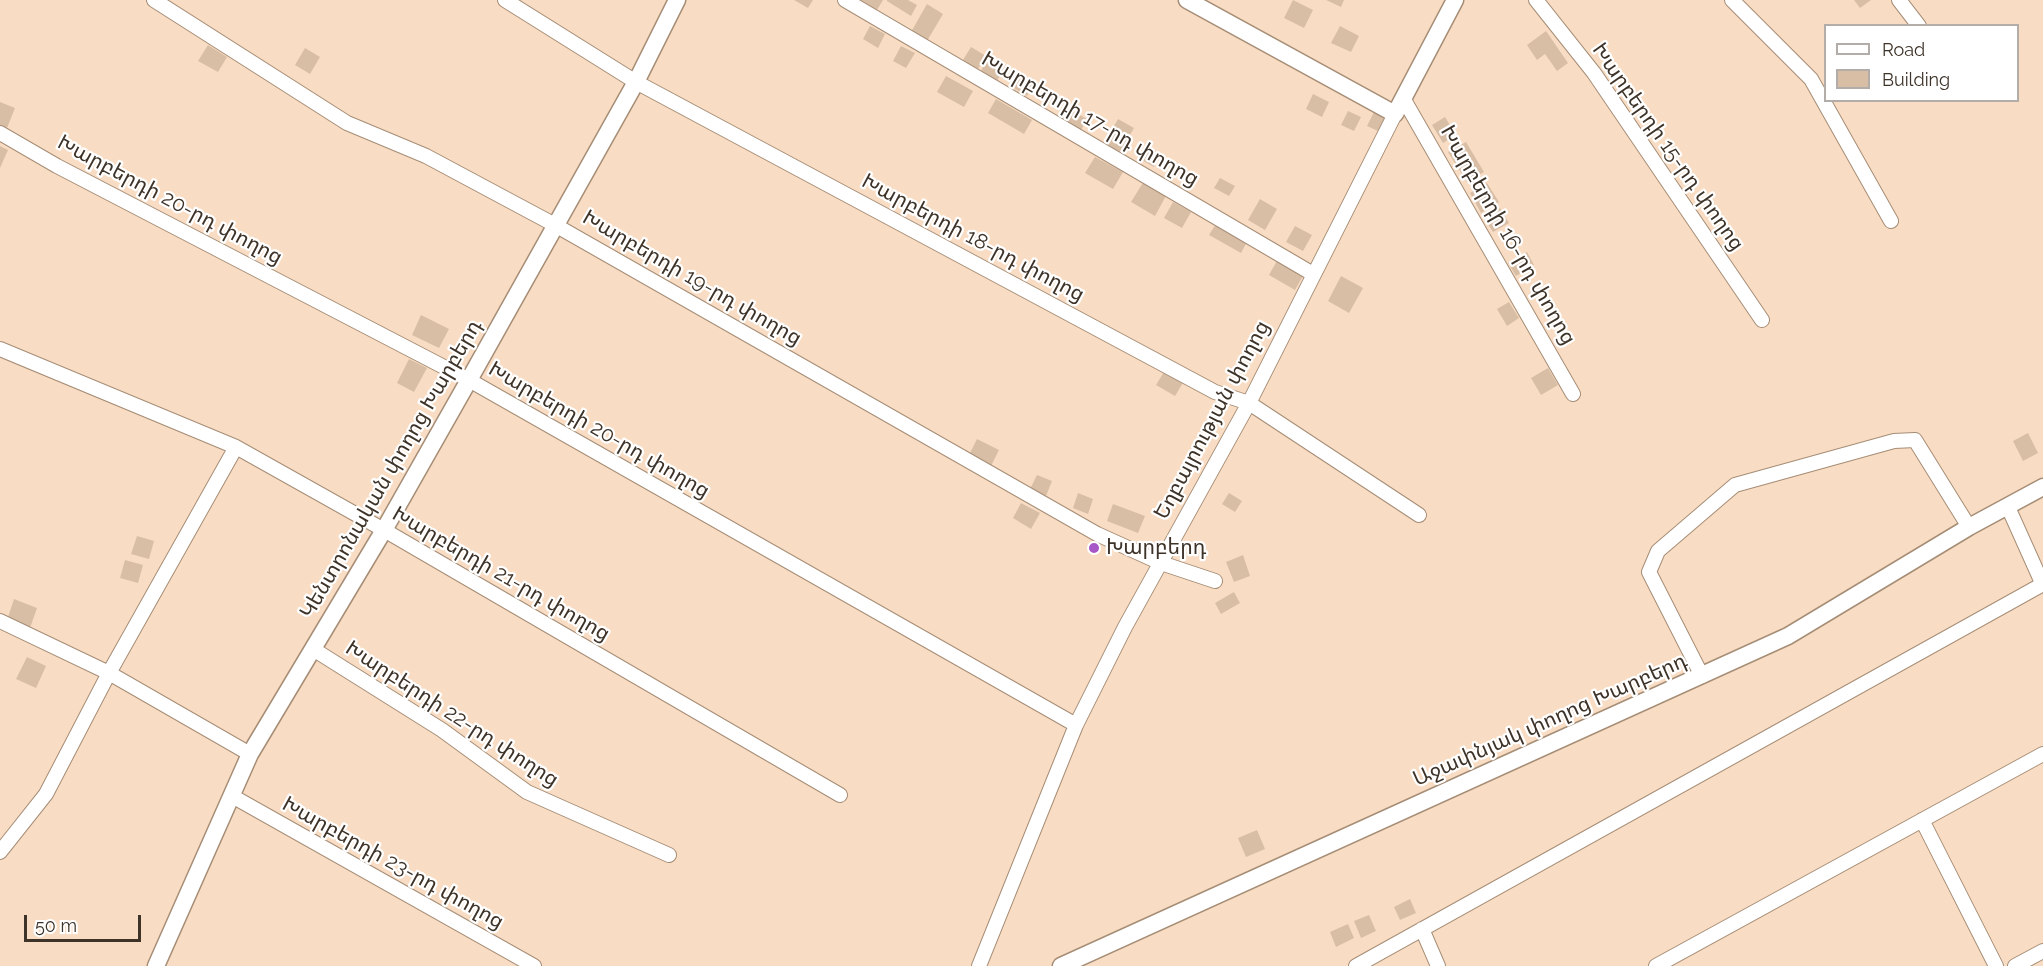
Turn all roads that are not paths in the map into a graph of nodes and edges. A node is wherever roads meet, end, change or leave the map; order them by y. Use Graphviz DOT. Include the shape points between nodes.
graph roads {
  1 [pos="154,0"];
  2 [pos="505,0"];
  3 [pos="677,0"];
  4 [pos="845,0"];
  5 [pos="1187,0"];
  6 [pos="1455,0"];
  7 [pos="1536,0"];
  8 [pos="1732,0"];
  9 [pos="1899,0"];
  10 [pos="1917,24"];
  11 [pos="636,82"];
  12 [pos="1404,98"];
  13 [pos="1395,114"];
  14 [pos="0,133"];
  15 [pos="1891,221"];
  16 [pos="555,225"];
  17 [pos="1313,274"];
  18 [pos="1762,321"];
  19 [pos="0,349"];
  20 [pos="469,380"];
  21 [pos="1573,394"];
  22 [pos="1249,403"];
  23 [pos="236,447"];
  24 [pos="2043,487"];
  25 [pos="2008,507"];
  26 [pos="1419,515"];
  27 [pos="1969,527"];
  28 [pos="384,530"];
  29 [pos="1161,563"];
  30 [pos="1215,581"];
  31 [pos="2043,585"];
  32 [pos="0,621"];
  33 [pos="313,649"];
  34 [pos="109,673"];
  35 [pos="1702,676"];
  36 [pos="1076,725"];
  37 [pos="250,754"];
  38 [pos="2043,754"];
  39 [pos="840,795"];
  40 [pos="232,796"];
  41 [pos="1922,820"];
  42 [pos="0,852"];
  43 [pos="669,855"];
  44 [pos="1422,929"];
  45 [pos="2043,951"];
  46 [pos="156,966"];
  47 [pos="534,966"];
  48 [pos="979,966"];
  49 [pos="1061,966"];
  50 [pos="1356,966"];
  51 [pos="1438,966"];
  52 [pos="1656,966"];
  53 [pos="1996,966"];
  54 [pos="2014,966"];
  1 -- 16 [label="street, Խարբերդի 19-րդ փողոց" via="347,123 426,156"];
  2 -- 11 [label="street, Խարբերդի 18-րդ փողոց"];
  3 -- 11 [label="street, Կենտրոնական փողոց Խարբերդ"];
  4 -- 17 [label="street, Խարբերդի 17-րդ փողոց"];
  5 -- 13 [label="street"];
  6 -- 12 [label="street, Եղբայրության փողոց"];
  7 -- 18 [label="street, Խարբերդի 15-րդ փողոց" via="1594,73"];
  8 -- 15 [label="street" via="1811,79"];
  9 -- 10 [label="street"];
  11 -- 16 [label="street, Կենտրոնական փողոց Խարբերդ"];
  11 -- 22 [label="street, Խարբերդի 18-րդ փողոց" via="1215,392"];
  12 -- 13 [label="street, Եղբայրության փողոց"];
  12 -- 21 [label="street, Խարբերդի 16-րդ փողոց"];
  13 -- 17 [label="street, Եղբայրության փողոց"];
  14 -- 20 [label="street, Խարբերդի 20-րդ փողոց"];
  16 -- 20 [label="street, Կենտրոնական փողոց Խարբերդ"];
  16 -- 29 [label="street, Խարբերդի 19-րդ փողոց" via="1097,534"];
  17 -- 22 [label="street, Եղբայրության փողոց"];
  19 -- 23 [label="street, Խարբերդի 21-րդ փողոց"];
  20 -- 28 [label="street, Կենտրոնական փողոց Խարբերդ"];
  20 -- 36 [label="street, Խարբերդի 20-րդ փողոց"];
  22 -- 26 [label="street, Խարբերդի 18-րդ փողոց"];
  22 -- 29 [label="street, Եղբայրության փողոց"];
  23 -- 28 [label="street, Խարբերդի 21-րդ փողոց"];
  23 -- 34 [label="street"];
  24 -- 25 [label="street, Աջափնյակ փողոց Խարբերդ"];
  25 -- 27 [label="street, Աջափնյակ փողոց Խարբերդ"];
  25 -- 31 [label="street"];
  27 -- 35 [label="street, Աջափնյակ փողոց Խարբերդ" via="1788,636"];
  27 -- 35 [label="street" via="1915,440 1894,441 1734,485 1658,551 1649,572"];
  28 -- 33 [label="street, Կենտրոնական փողոց Խարբերդ"];
  28 -- 39 [label="street, Խարբերդի 21-րդ փողոց"];
  29 -- 30 [label="street, Խարբերդի 19-րդ փողոց"];
  29 -- 36 [label="street, Եղբայրության փողոց"];
  31 -- 44 [label="street"];
  32 -- 34 [label="street"];
  33 -- 37 [label="street, Կենտրոնական փողոց Խարբերդ"];
  33 -- 43 [label="street, Խարբերդի 22-րդ փողոց" via="442,730 527,792"];
  34 -- 37 [label="street"];
  34 -- 42 [label="street" via="46,794"];
  35 -- 49 [label="street, Աջափնյակ փողոց Խարբերդ"];
  36 -- 48 [label="street, Եղբայրության փողոց"];
  37 -- 40 [label="street, Կենտրոնական փողոց Խարբերդ"];
  38 -- 41 [label="street"];
  40 -- 46 [label="street, Կենտրոնական փողոց Խարբերդ"];
  40 -- 47 [label="street, Խարբերդի 23-րդ փողոց"];
  41 -- 52 [label="street"];
  41 -- 53 [label="street"];
  44 -- 50 [label="street"];
  44 -- 51 [label="street"];
  45 -- 54 [label="street"];
}
